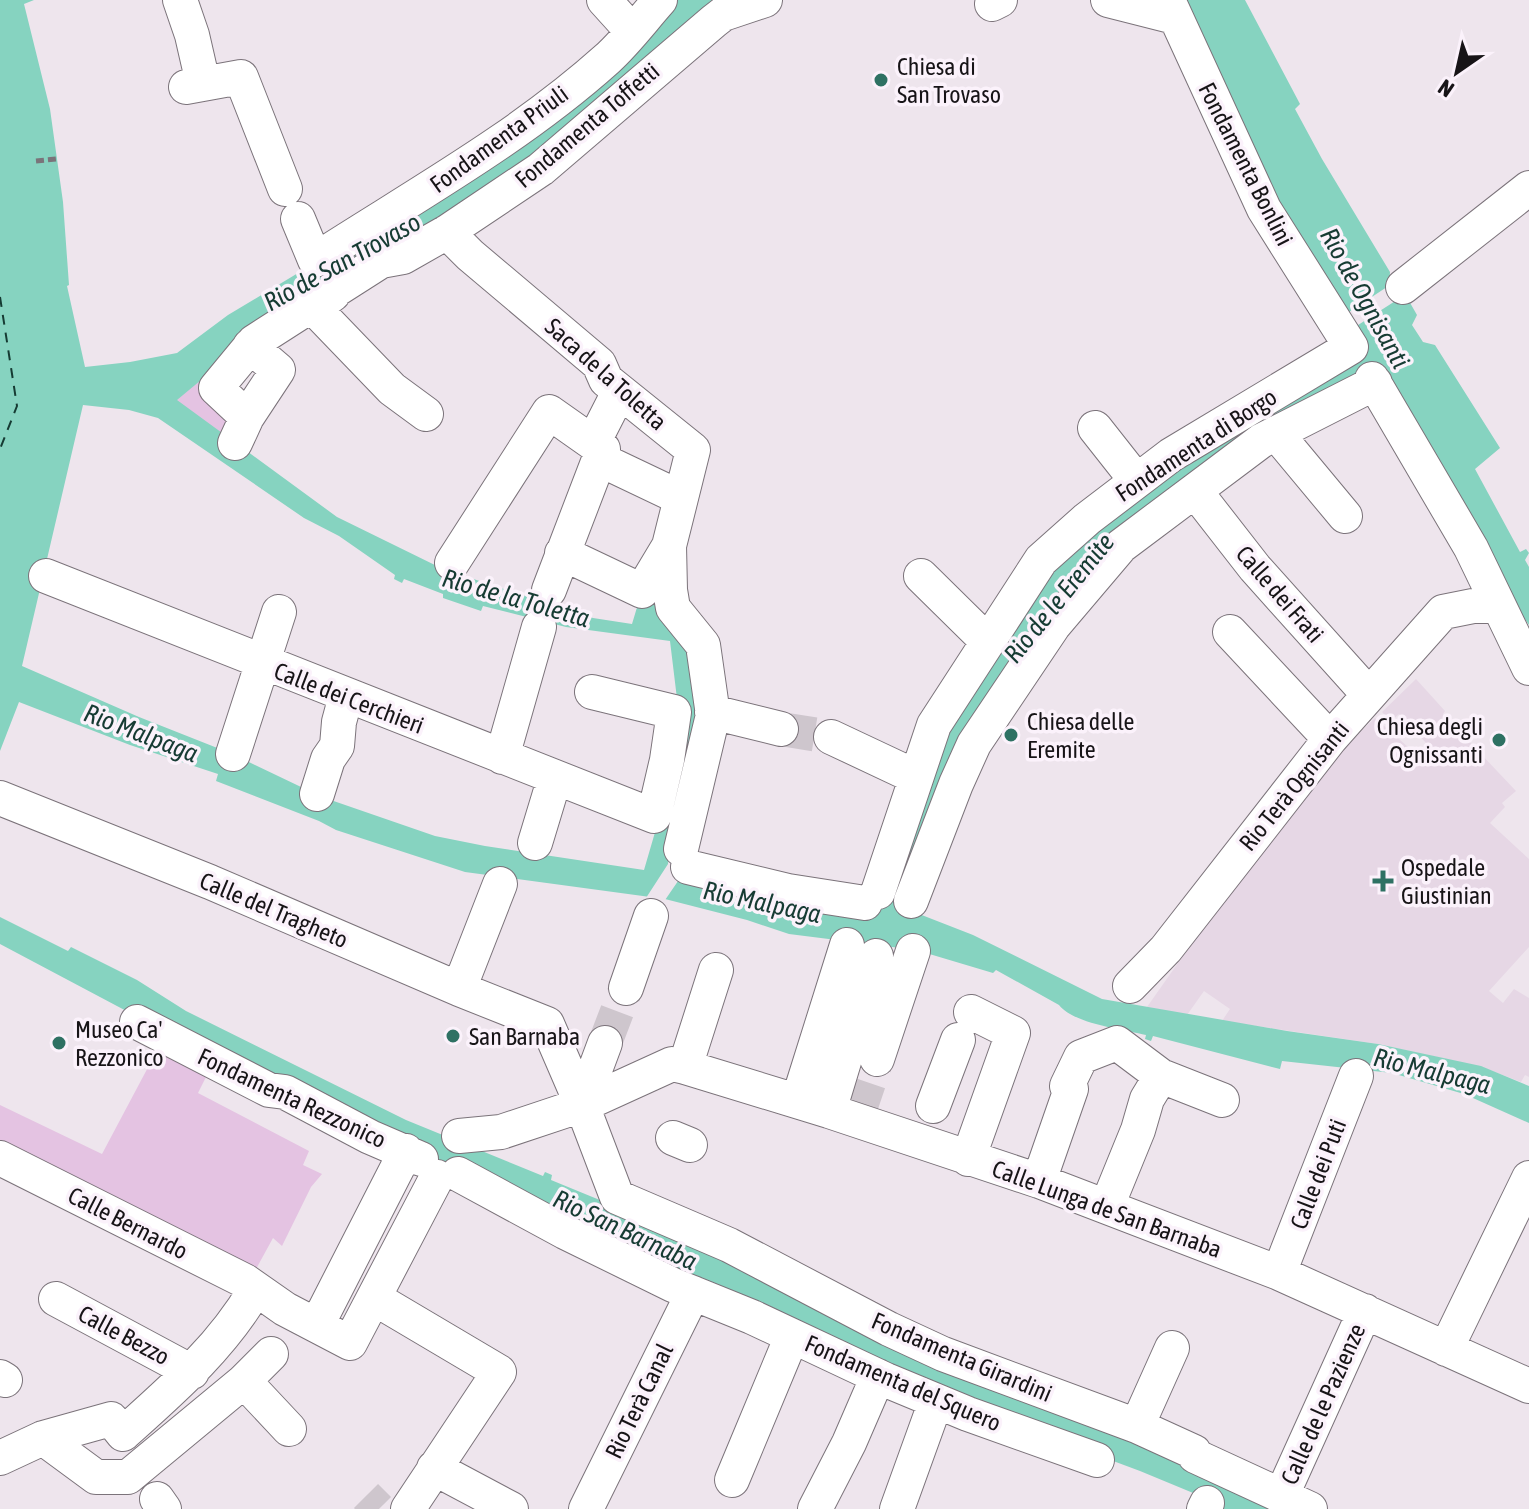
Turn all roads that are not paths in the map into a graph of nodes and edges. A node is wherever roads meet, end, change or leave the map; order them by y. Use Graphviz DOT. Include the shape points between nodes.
graph roads {
  1 [pos="180,0"];
  2 [pos="604,0"];
  3 [pos="660,0"];
  4 [pos="765,0"];
  5 [pos="1108,0"];
  6 [pos="1171,8"];
  7 [pos="632,31"];
  8 [pos="1529,188"];
  9 [pos="447,232"];
  10 [pos="1403,287"];
  11 [pos="314,308"];
  12 [pos="1351,347"];
  13 [pos="619,392"];
  14 [pos="426,414"];
  15 [pos="1095,428"];
  16 [pos="241,430"];
  17 [pos="1276,433"];
  18 [pos="599,450"];
  19 [pos="1136,480"];
  20 [pos="1195,491"];
  21 [pos="681,498"];
  22 [pos="1345,516"];
  23 [pos="562,553"];
  24 [pos="452,563"];
  25 [pos="46,576"];
  26 [pos="921,576"];
  27 [pos="654,587"];
  28 [pos="549,590"];
  29 [pos="1486,606"];
  30 [pos="279,612"];
  31 [pos="539,627"];
  32 [pos="1230,632"];
  33 [pos="988,642"];
  34 [pos="262,663"];
  35 [pos="1529,668"];
  36 [pos="592,692"];
  37 [pos="1369,695"];
  38 [pos="346,696"];
  39 [pos="712,712"];
  40 [pos="781,729"];
  41 [pos="831,737"];
  42 [pos="1330,739"];
  43 [pos="233,754"];
  44 [pos="502,757"];
  45 [pos="555,777"];
  46 [pos="916,777"];
  47 [pos="317,794"];
  48 [pos="0,798"];
  49 [pos="535,843"];
  50 [pos="500,884"];
  51 [pos="911,901"];
  52 [pos="651,916"];
  53 [pos="861,951"];
  54 [pos="913,951"];
  55 [pos="716,970"];
  56 [pos="1130,986"];
  57 [pos="626,988"];
  58 [pos="459,989"];
  59 [pos="137,1022"];
  60 [pos="605,1043"];
  61 [pos="1117,1043"];
  62 [pos="877,1059"];
  63 [pos="679,1065"];
  64 [pos="1161,1076"];
  65 [pos="1356,1076"];
  66 [pos="1222,1100"];
  67 [pos="582,1105"];
  68 [pos="933,1106"];
  69 [pos="836,1112"];
  70 [pos="1138,1130"];
  71 [pos="459,1136"];
  72 [pos="0,1158"];
  73 [pos="968,1159"];
  74 [pos="419,1167"];
  75 [pos="1529,1178"];
  76 [pos="1039,1181"];
  77 [pos="1107,1206"];
  78 [pos="1279,1273"];
  79 [pos="255,1290"];
  80 [pos="702,1297"];
  81 [pos="374,1298"];
  82 [pos="56,1299"];
  83 [pos="1365,1311"];
  84 [pos="323,1314"];
  85 [pos="792,1336"];
  86 [pos="1172,1348"];
  87 [pos="1446,1349"];
  88 [pos="271,1354"];
  89 [pos="192,1372"];
  90 [pos="878,1376"];
  91 [pos="244,1381"];
  92 [pos="1529,1386"];
  93 [pos="936,1401"];
  94 [pos="1137,1426"];
  95 [pos="289,1429"];
  96 [pos="43,1438"];
  97 [pos="0,1458"];
  98 [pos="1097,1460"];
  99 [pos="434,1468"];
  100 [pos="732,1480"];
  101 [pos="145,1487"];
  102 [pos="1295,1503"];
  103 [pos="408,1509"];
  104 [pos="511,1509"];
  105 [pos="586,1509"];
  106 [pos="815,1509"];
  107 [pos="897,1509"];
  1 -- 7 [label="street, Fondamenta Priuli" via="192,35 195,85 241,77 315,260 540,113 609,58"];
  2 -- 7 [label="street"];
  3 -- 7 [label="street, Fondamenta Priuli"];
  4 -- 9 [label="street, Fondamenta Toffetti" via="723,14 541,169"];
  5 -- 6 [label="street"];
  6 -- 12 [label="street, Fondamenta Bonlini" via="1264,209"];
  8 -- 10 [label="street"];
  9 -- 11 [label="street, Fondamenta Toffetti" via="403,257 381,261"];
  9 -- 13 [label="street, Saca de la Toletta" via="599,364"];
  11 -- 14 [label="street" via="392,389"];
  11 -- 16 [label="street, Fondamenta Toffetti" via="250,346 216,388"];
  12 -- 19 [label="street, Fondamenta di Borgo"];
  13 -- 18 [label="street"];
  13 -- 21 [label="street, Saca de la Toletta" via="693,450"];
  15 -- 19 [label="street"];
  17 -- 20 [label="street"];
  17 -- 22 [label="street"];
  17 -- 29 [label="street" via="1374,381 1471,548"];
  18 -- 21 [label="street"];
  18 -- 23 [label="street"];
  18 -- 24 [label="street" via="549,412"];
  19 -- 33 [label="street, Fondamenta di Borgo" via="1041,560"];
  20 -- 37 [label="street, Calle dei Frati" via="1255,568"];
  20 -- 51 [label="street" via="1121,546 1054,625 974,744"];
  21 -- 27 [label="street, Saca de la Toletta"];
  23 -- 27 [label="street"];
  23 -- 28 [label="street"];
  25 -- 34 [label="street, Calle dei Cerchieri"];
  26 -- 33 [label="street"];
  27 -- 39 [label="street" via="703,645"];
  29 -- 35 [label="street"];
  29 -- 37 [label="street, Rio Terà Ognisanti" via="1443,612"];
  30 -- 34 [label="street"];
  31 -- 44 [label="street"];
  32 -- 42 [label="street"];
  33 -- 46 [label="street, Fondamenta di Borgo" via="934,725"];
  34 -- 38 [label="street, Calle dei Cerchieri"];
  34 -- 43 [label="street"];
  36 -- 45 [label="street, Calle dei Cerchieri" via="674,712 654,816"];
  37 -- 42 [label="street, Rio Terà Ognisanti"];
  38 -- 44 [label="street, Calle dei Cerchieri"];
  38 -- 47 [label="street" via="337,750 328,759"];
  39 -- 40 [label="street"];
  39 -- 46 [label="street, Fondamenta di Borgo" via="684,858 788,891 871,898"];
  41 -- 46 [label="street"];
  42 -- 56 [label="street, Rio Terà Ognisanti" via="1166,949"];
  44 -- 45 [label="street, Calle dei Cerchieri"];
  45 -- 49 [label="street"];
  48 -- 58 [label="street, Calle del Tragheto"];
  50 -- 58 [label="street"];
  52 -- 57 [label="street"];
  53 -- 69 [label="street"];
  54 -- 62 [label="street"];
  55 -- 63 [label="street"];
  58 -- 67 [label="street, Calle del Tragheto" via="547,1024"];
  59 -- 74 [label="street, Fondamenta Rezzonico" via="269,1090 285,1092"];
  60 -- 67 [label="street"];
  61 -- 64 [label="street"];
  61 -- 70 [label="street"];
  61 -- 76 [label="street" via="1081,1057"];
  63 -- 67 [label="street"];
  63 -- 69 [label="street, Calle Lunga de San Barnaba"];
  64 -- 66 [label="street"];
  64 -- 70 [label="street"];
  65 -- 78 [label="street, Calle dei Puti"];
  67 -- 71 [label="street" via="501,1132"];
  67 -- 94 [label="street, Fondamenta Girardini" via="617,1197 744,1252 943,1354"];
  68 -- 73 [label="street" via="964,1026 1013,1033"];
  69 -- 73 [label="street, Calle Lunga de San Barnaba"];
  70 -- 77 [label="street"];
  72 -- 79 [label="street, Calle Bernardo"];
  73 -- 76 [label="street, Calle Lunga de San Barnaba"];
  74 -- 80 [label="street, Fondamenta Rezzonico"];
  74 -- 81 [label="street"];
  74 -- 84 [label="street"];
  75 -- 87 [label="street"];
  76 -- 77 [label="street, Calle Lunga de San Barnaba"];
  77 -- 78 [label="street, Calle Lunga de San Barnaba"];
  78 -- 83 [label="street, Calle Lunga de San Barnaba"];
  79 -- 84 [label="street, Calle Bernardo"];
  79 -- 89 [label="street"];
  80 -- 85 [label="street, Fondamenta del Squero"];
  80 -- 105 [label="street, Rio Terà Canal"];
  81 -- 84 [label="street, Calle Bernardo" via="350,1343"];
  81 -- 99 [label="street" via="499,1372"];
  82 -- 89 [label="street, Calle Bezzo"];
  83 -- 87 [label="street, Calle Lunga de San Barnaba"];
  83 -- 102 [label="street, Calle de le Pazienze"];
  85 -- 90 [label="street, Fondamenta del Squero"];
  85 -- 100 [label="street"];
  86 -- 94 [label="street"];
  87 -- 92 [label="street, Calle Lunga de San Barnaba"];
  88 -- 91 [label="street"];
  89 -- 96 [label="street" via="123,1434 111,1419"];
  90 -- 93 [label="street, Fondamenta del Squero"];
  90 -- 106 [label="street"];
  91 -- 95 [label="street"];
  91 -- 101 [label="street"];
  93 -- 98 [label="street, Fondamenta del Squero"];
  93 -- 107 [label="street"];
  94 -- 102 [label="street, Fondamenta Girardini"];
  96 -- 97 [label="street"];
  96 -- 101 [label="street" via="96,1477"];
  99 -- 103 [label="street"];
  99 -- 104 [label="street"];
}
